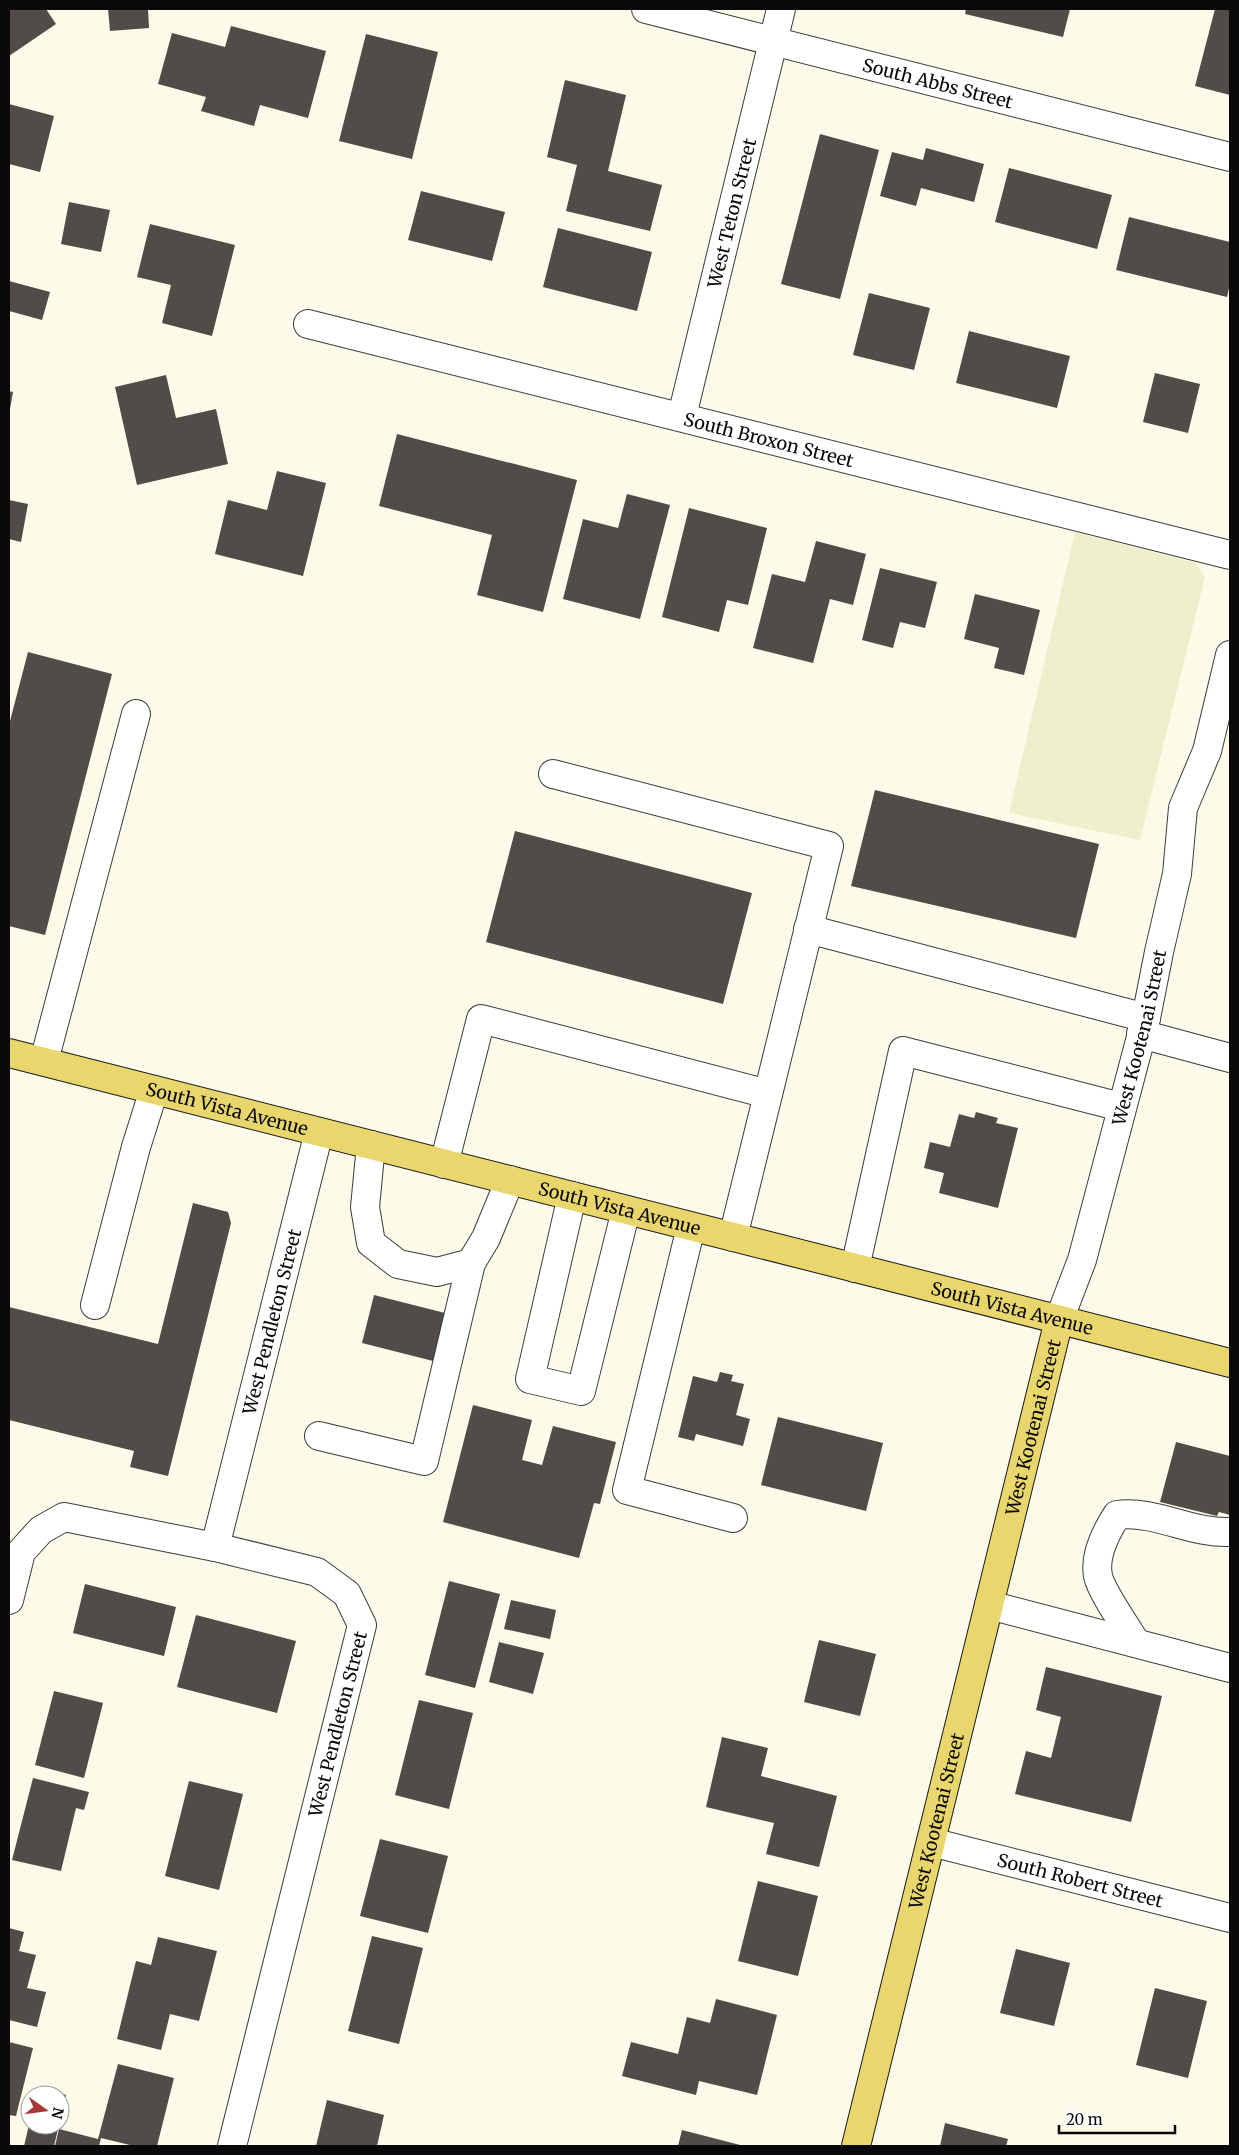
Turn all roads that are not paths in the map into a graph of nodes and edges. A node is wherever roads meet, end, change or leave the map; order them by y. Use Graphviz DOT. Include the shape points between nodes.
graph roads {
  1 [pos="646,9"];
  2 [pos="781,9"];
  3 [pos="774,40"];
  4 [pos="1230,156"];
  5 [pos="308,324"];
  6 [pos="682,416"];
  7 [pos="1230,555"];
  8 [pos="1230,655"];
  9 [pos="136,714"];
  10 [pos="553,774"];
  11 [pos="808,929"];
  12 [pos="1144,1026"];
  13 [pos="9,1053"];
  14 [pos="1230,1058"];
  15 [pos="44,1061"];
  16 [pos="154,1090"];
  17 [pos="768,1094"];
  18 [pos="1121,1107"];
  19 [pos="319,1132"];
  20 [pos="371,1145"];
  21 [pos="444,1164"];
  22 [pos="510,1180"];
  23 [pos="572,1196"];
  24 [pos="626,1210"];
  25 [pos="691,1226"];
  26 [pos="734,1237"];
  27 [pos="471,1263"];
  28 [pos="855,1268"];
  29 [pos="95,1304"];
  30 [pos="1060,1320"];
  31 [pos="1230,1363"];
  32 [pos="319,1436"];
  33 [pos="733,1518"];
  34 [pos="1230,1532"];
  35 [pos="215,1547"];
  36 [pos="9,1600"];
  37 [pos="989,1605"];
  38 [pos="1136,1643"];
  39 [pos="1230,1668"];
  40 [pos="931,1842"];
  41 [pos="1230,1918"];
  42 [pos="232,2146"];
  43 [pos="856,2146"];
  1 -- 3 [label="street, South Abbs Street"];
  2 -- 3 [label="street, West Teton Street"];
  3 -- 4 [label="street, South Abbs Street"];
  3 -- 6 [label="street, West Teton Street"];
  5 -- 6 [label="street, South Broxon Street"];
  6 -- 7 [label="street, South Broxon Street"];
  8 -- 12 [label="street, West Kootenai Street" via="1207,751 1183,808 1177,874"];
  9 -- 15 [label="street"];
  10 -- 11 [label="street" via="829,846"];
  11 -- 12 [label="street"];
  11 -- 17 [label="street"];
  12 -- 14 [label="street"];
  12 -- 18 [label="street, West Kootenai Street"];
  13 -- 15 [label="main road, South Vista Avenue"];
  15 -- 16 [label="main road, South Vista Avenue"];
  16 -- 19 [label="main road, South Vista Avenue"];
  16 -- 29 [label="street"];
  17 -- 21 [label="street" via="481,1019"];
  17 -- 26 [label="street"];
  18 -- 28 [label="street" via="903,1051"];
  18 -- 30 [label="street, West Kootenai Street" via="1082,1260"];
  19 -- 20 [label="main road, South Vista Avenue"];
  19 -- 35 [label="street, West Pendleton Street"];
  20 -- 21 [label="main road, South Vista Avenue"];
  20 -- 27 [label="street" via="365,1207 371,1243 398,1264 437,1272"];
  21 -- 22 [label="main road, South Vista Avenue"];
  22 -- 23 [label="main road, South Vista Avenue"];
  22 -- 27 [label="street" via="486,1238"];
  23 -- 24 [label="main road, South Vista Avenue"];
  23 -- 24 [label="street" via="530,1379 581,1391"];
  24 -- 25 [label="main road, South Vista Avenue"];
  25 -- 26 [label="main road, South Vista Avenue"];
  25 -- 33 [label="street" via="627,1490"];
  26 -- 28 [label="main road, South Vista Avenue"];
  27 -- 32 [label="street" via="424,1461"];
  28 -- 30 [label="main road, South Vista Avenue"];
  30 -- 31 [label="main road, South Vista Avenue"];
  30 -- 37 [label="main road, West Kootenai Street"];
  34 -- 38 [label="street" via="1213,1533 1132,1513 1117,1515 1105,1533 1097,1564 1098,1578"];
  35 -- 36 [label="street" via="64,1517 41,1530 21,1552"];
  35 -- 42 [label="street, West Pendleton Street" via="317,1572 347,1594 362,1625"];
  37 -- 38 [label="street"];
  37 -- 40 [label="main road, West Kootenai Street"];
  38 -- 39 [label="street"];
  40 -- 41 [label="street, South Robert Street"];
  40 -- 43 [label="main road, West Kootenai Street"];
}
